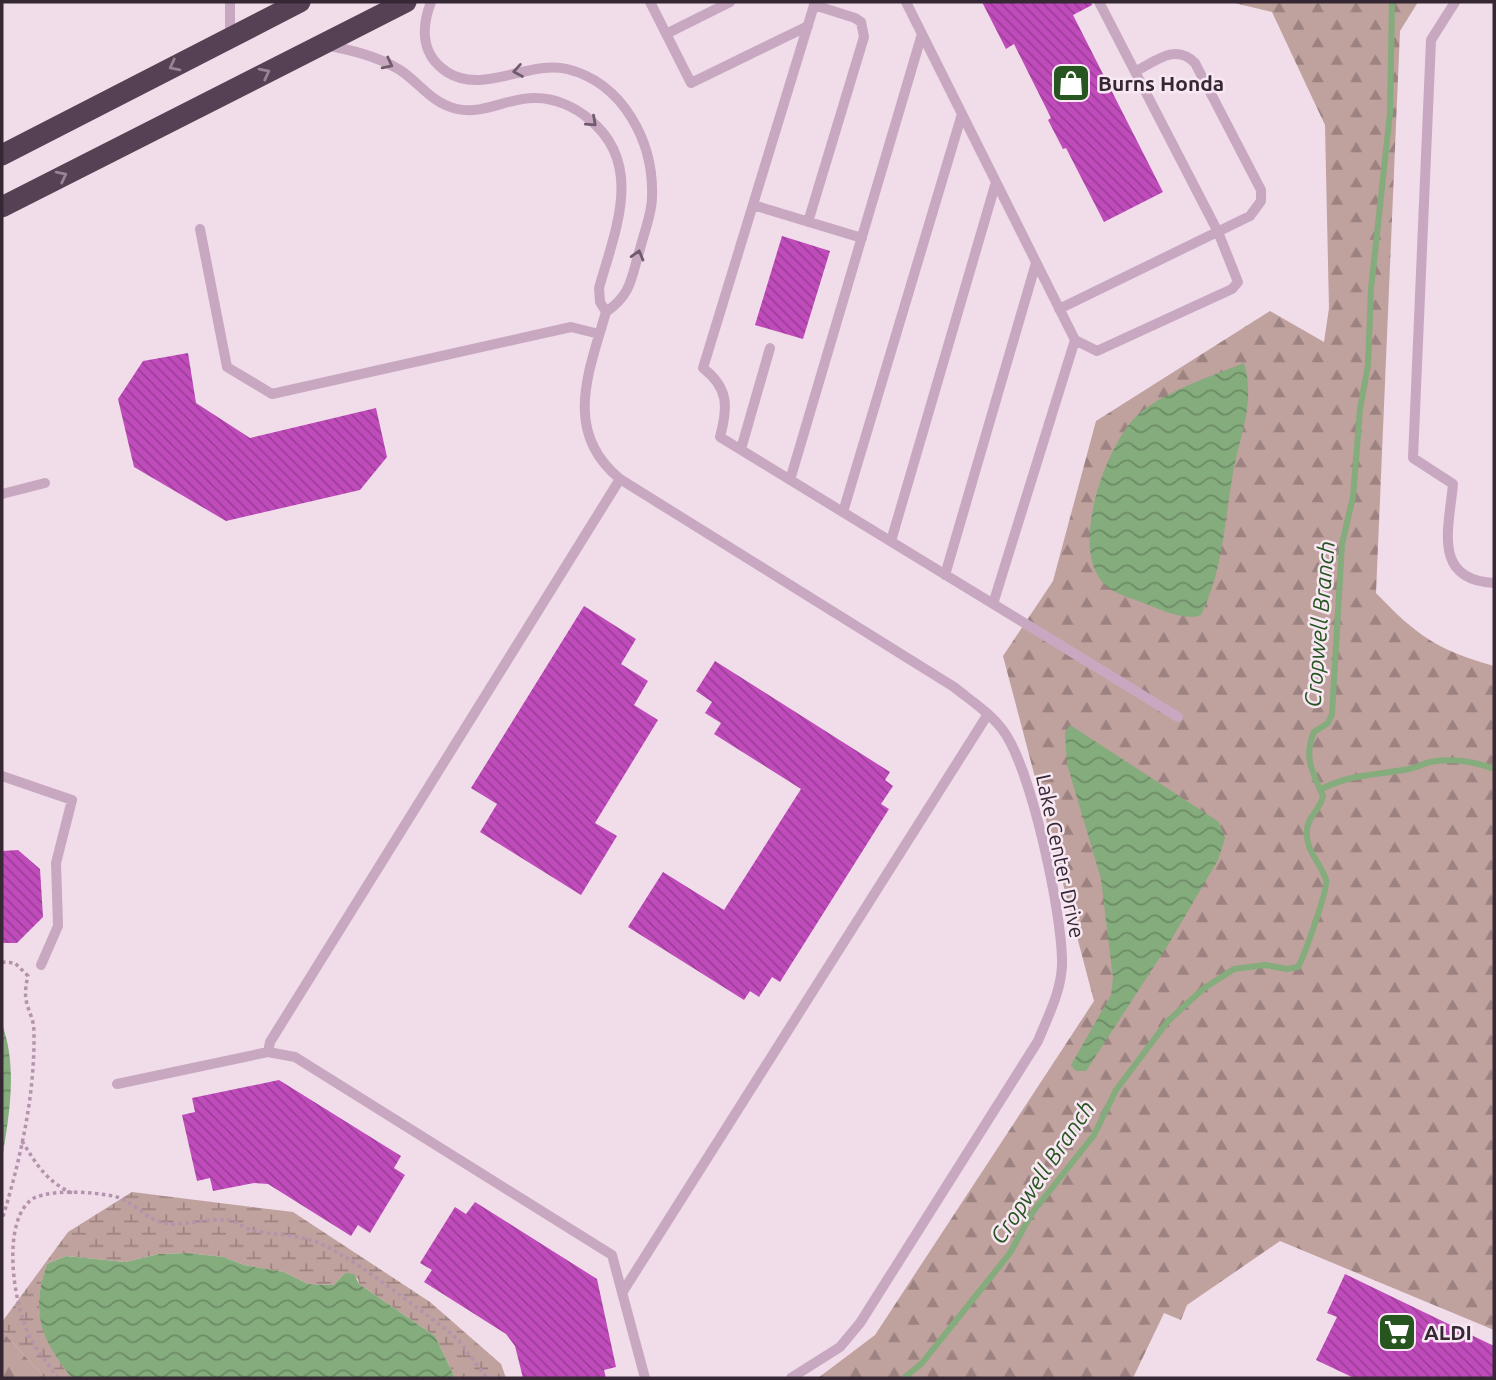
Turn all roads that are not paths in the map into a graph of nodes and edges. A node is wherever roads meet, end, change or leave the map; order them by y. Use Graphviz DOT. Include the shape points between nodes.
graph roads {
  1 [pos="230,2"];
  2 [pos="300,2"];
  3 [pos="406,2"];
  4 [pos="431,2"];
  5 [pos="650,2"];
  6 [pos="730,2"];
  7 [pos="906,2"];
  8 [pos="1100,2"];
  9 [pos="1455,2"];
  10 [pos="815,4"];
  11 [pos="808,26"];
  12 [pos="666,34"];
  13 [pos="922,34"];
  14 [pos="230,38"];
  15 [pos="323,44"];
  16 [pos="1136,71"];
  17 [pos="962,114"];
  18 [pos="2,155"];
  19 [pos="996,182"];
  20 [pos="753,205"];
  21 [pos="2,207"];
  22 [pos="808,222"];
  23 [pos="200,229"];
  24 [pos="1218,232"];
  25 [pos="862,238"];
  26 [pos="1036,263"];
  27 [pos="1059,309"];
  28 [pos="606,312"];
  29 [pos="600,334"];
  30 [pos="1075,340"];
  31 [pos="770,348"];
  32 [pos="741,449"];
  33 [pos="620,479"];
  34 [pos="790,480"];
  35 [pos="45,483"];
  36 [pos="2,494"];
  37 [pos="843,512"];
  38 [pos="891,541"];
  39 [pos="945,575"];
  40 [pos="1494,583"];
  41 [pos="993,604"];
  42 [pos="988,714"];
  43 [pos="1178,717"];
  44 [pos="2,776"];
  45 [pos="41,965"];
  46 [pos="268,1052"];
  47 [pos="117,1084"];
  48 [pos="622,1293"];
  49 [pos="645,1378"];
  50 [pos="790,1378"];
  1 -- 14 [label="lane"];
  2 -- 14 [label="highway"];
  3 -- 15 [label="highway"];
  28 -- 4 [label="lane, Lake Center Drive, one-way" via="623,300 652,199 646,148 629,111 598,83 568,69 547,66 478,80 449,73 429,54 425,42 423,26"];
  5 -- 12 [label="lane"];
  6 -- 12 [label="lane"];
  7 -- 13 [label="lane"];
  8 -- 16 [label="lane"];
  9 -- 40 [label="lane" via="1431,40 1413,458 1453,484 1448,535 1455,570 1466,578"];
  10 -- 11 [label="lane"];
  10 -- 22 [label="lane" via="861,22 864,37"];
  11 -- 12 [label="lane" via="691,83"];
  11 -- 20 [label="lane"];
  13 -- 17 [label="lane"];
  13 -- 25 [label="lane"];
  14 -- 18 [label="highway, one-way"];
  21 -- 15 [label="highway, one-way"];
  15 -- 28 [label="lane, Lake Center Drive, one-way" via="392,65 428,96 449,107 476,111 522,99 544,99 570,106 595,124 613,147 624,193 599,288"];
  16 -- 24 [label="lane"];
  16 -- 24 [label="lane" via="1169,54 1188,55 1261,190 1258,209"];
  17 -- 19 [label="lane"];
  17 -- 37 [label="lane"];
  19 -- 26 [label="lane"];
  19 -- 38 [label="lane"];
  20 -- 22 [label="lane"];
  20 -- 32 [label="lane" via="703,368 723,388 727,402 720,436"];
  22 -- 25 [label="lane"];
  23 -- 29 [label="lane" via="227,367 272,394 571,327"];
  24 -- 27 [label="lane"];
  24 -- 30 [label="lane" via="1238,276 1232,289 1097,351"];
  25 -- 34 [label="lane"];
  26 -- 27 [label="lane"];
  26 -- 39 [label="lane"];
  27 -- 30 [label="lane"];
  28 -- 29 [label="lane, Lake Center Drive"];
  29 -- 33 [label="lane, Lake Center Drive" via="584,421 595,454"];
  30 -- 41 [label="lane"];
  31 -- 32 [label="lane"];
  32 -- 34 [label="lane"];
  33 -- 42 [label="lane, Lake Center Drive" via="954,687"];
  33 -- 46 [label="lane" via="270,1042"];
  34 -- 37 [label="lane"];
  35 -- 36 [label="lane"];
  37 -- 38 [label="lane"];
  38 -- 39 [label="lane"];
  39 -- 41 [label="lane"];
  41 -- 43 [label="lane"];
  42 -- 48 [label="lane"];
  42 -- 50 [label="lane, Lake Center Drive" via="1003,731 1023,769 1036,816 1060,934 1062,967 1057,996 1038,1041 860,1323 840,1347"];
  44 -- 45 [label="lane" via="72,800 56,863 58,926"];
  46 -- 47 [label="lane"];
  46 -- 48 [label="lane" via="295,1057 612,1255"];
  48 -- 49 [label="lane"];
}
